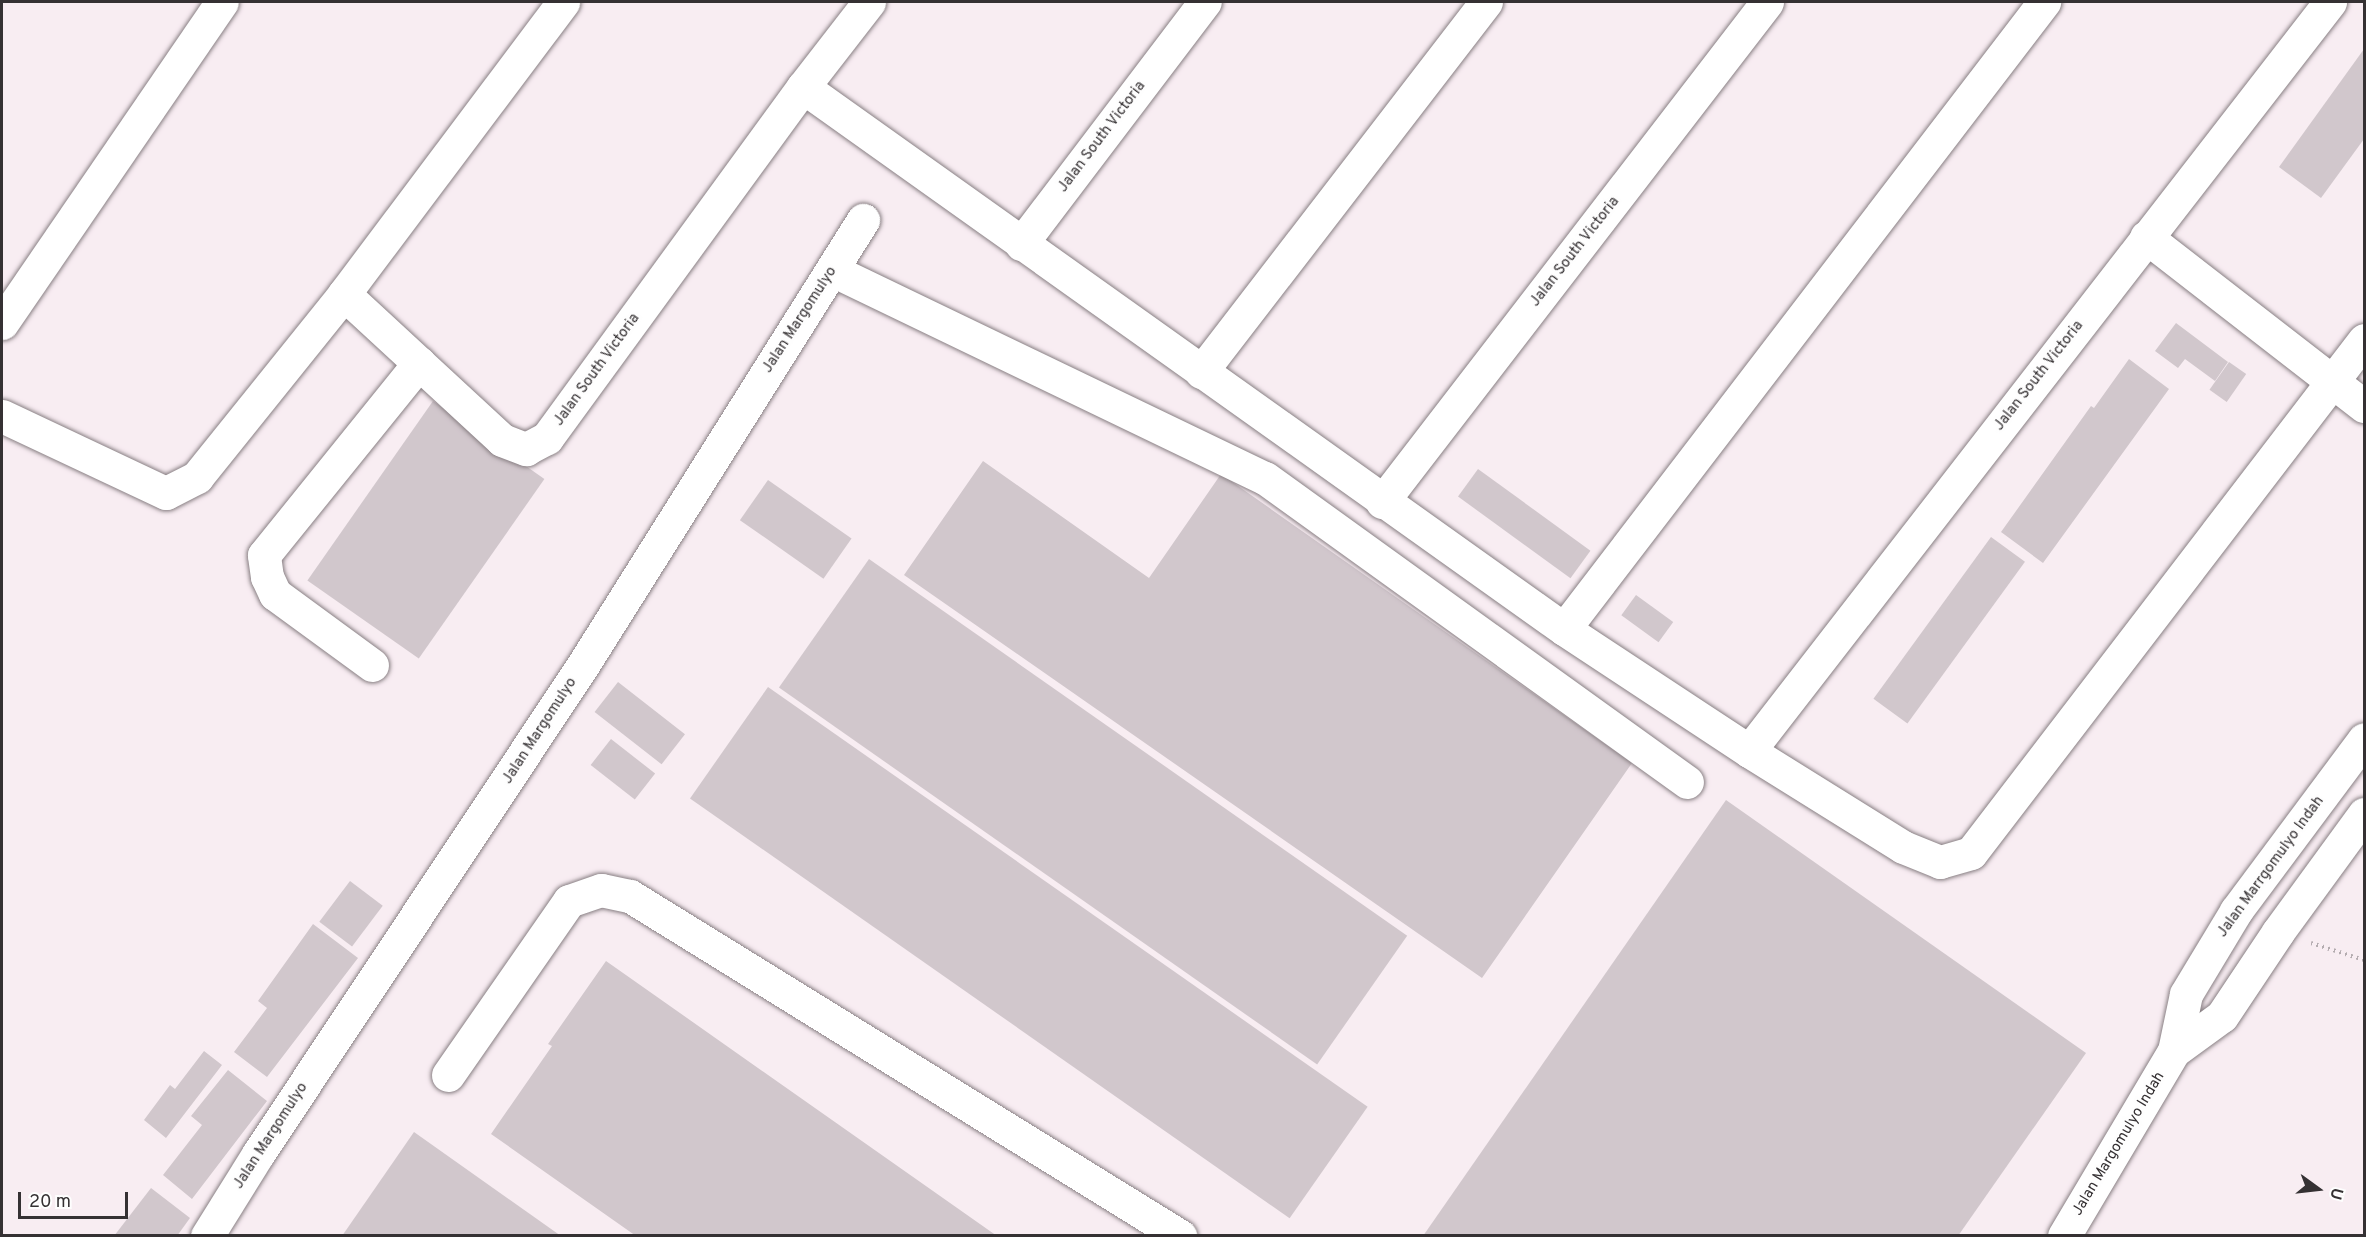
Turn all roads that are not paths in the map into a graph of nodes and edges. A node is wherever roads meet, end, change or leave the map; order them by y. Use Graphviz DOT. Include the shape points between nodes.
graph roads {
  1 [pos="222,2"];
  2 [pos="563,2"];
  3 [pos="869,2"];
  4 [pos="1204,2"];
  5 [pos="1486,2"];
  6 [pos="1767,2"];
  7 [pos="2044,2"];
  8 [pos="2330,2"];
  9 [pos="803,87"];
  10 [pos="863,220"];
  11 [pos="2146,237"];
  12 [pos="1021,244"];
  13 [pos="832,270"];
  14 [pos="344,294"];
  15 [pos="2,323"];
  16 [pos="2364,340"];
  17 [pos="419,363"];
  18 [pos="1201,372"];
  19 [pos="2332,381"];
  20 [pos="2364,406"];
  21 [pos="2,416"];
  22 [pos="1382,502"];
  23 [pos="1564,629"];
  24 [pos="372,665"];
  25 [pos="2364,739"];
  26 [pos="1749,751"];
  27 [pos="1687,782"];
  28 [pos="2364,814"];
  29 [pos="2174,1052"];
  30 [pos="448,1075"];
  31 [pos="207,1236"];
  32 [pos="1180,1236"];
  33 [pos="2064,1236"];
  1 -- 15 [label="street"];
  2 -- 14 [label="street"];
  3 -- 9 [label="street, Jalan South Victoria"];
  4 -- 12 [label="street, Jalan South Victoria"];
  5 -- 18 [label="street"];
  6 -- 22 [label="street, Jalan South Victoria"];
  7 -- 23 [label="street"];
  8 -- 11 [label="street, Jalan South Victoria"];
  9 -- 12 [label="street"];
  9 -- 17 [label="street, Jalan South Victoria" via="547,438 526,449 502,440"];
  10 -- 13 [label="street, Jalan Margomulyo"];
  11 -- 19 [label="street"];
  11 -- 26 [label="street, Jalan South Victoria"];
  12 -- 18 [label="street"];
  13 -- 27 [label="street" via="1265,478"];
  13 -- 31 [label="street, Jalan Margomulyo" via="583,665"];
  14 -- 17 [label="street, Jalan South Victoria"];
  14 -- 21 [label="street" via="197,477 166,493"];
  16 -- 19 [label="street"];
  17 -- 24 [label="street" via="264,555 267,577 275,594"];
  18 -- 22 [label="street"];
  19 -- 20 [label="street"];
  19 -- 26 [label="street" via="1971,853 1940,862 1903,847"];
  22 -- 23 [label="street"];
  23 -- 26 [label="street"];
  25 -- 29 [label="street, Jalan Marrgomulyo Indah" via="2236,911 2186,994"];
  28 -- 29 [label="street" via="2222,1016"];
  29 -- 33 [label="street, Jalan Margomulyo Indah"];
  30 -- 32 [label="street" via="569,901 601,890 630,896"];
}
